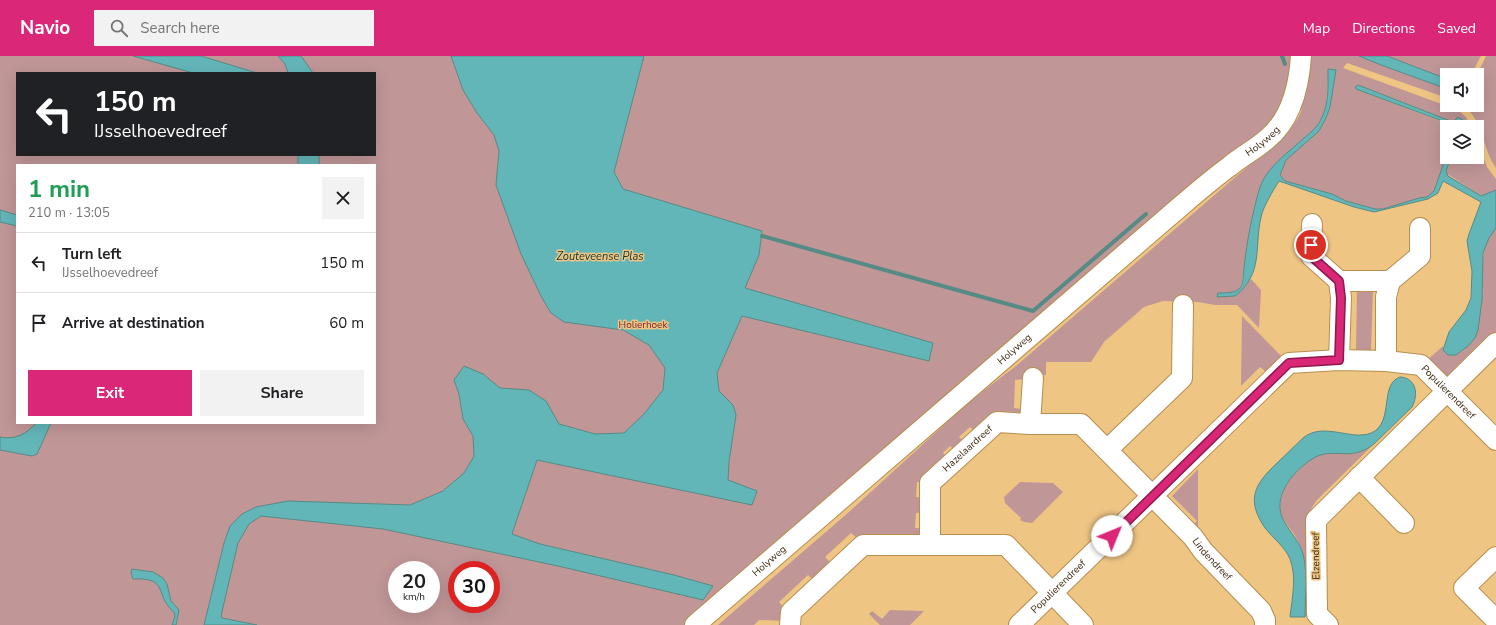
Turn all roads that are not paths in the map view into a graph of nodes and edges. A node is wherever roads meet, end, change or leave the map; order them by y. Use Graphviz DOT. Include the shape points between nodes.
graph roads {
  1 [pos="1301,56"];
  2 [pos="1312,224"];
  3 [pos="1420,228"];
  4 [pos="1339,281"];
  5 [pos="1390,281"];
  6 [pos="1184,305"];
  7 [pos="1496,343"];
  8 [pos="1339,360"];
  9 [pos="1386,361"];
  10 [pos="1033,378"];
  11 [pos="1448,391"];
  12 [pos="1030,424"];
  13 [pos="1496,440"];
  14 [pos="1108,450"];
  15 [pos="1359,477"];
  16 [pos="1153,496"];
  17 [pos="1404,523"];
  18 [pos="930,545"];
  19 [pos="1496,557"];
  20 [pos="1052,593"];
  21 [pos="1496,620"];
  22 [pos="695,625"];
  23 [pos="790,625"];
  24 [pos="1019,625"];
  25 [pos="1083,625"];
  26 [pos="1265,625"];
  27 [pos="1328,625"];
  28 [pos="1491,625"];
  1 -- 22 [label="street, Holyweg" via="1299,80 1292,103 1282,123 1268,139 1168,216"];
  2 -- 4 [label="street" via="1311,256"];
  3 -- 5 [label="street" via="1420,256"];
  4 -- 5 [label="street"];
  4 -- 8 [label="street"];
  5 -- 9 [label="street" via="1386,297"];
  6 -- 14 [label="street" via="1182,378"];
  7 -- 11 [label="street, Elzendreef"];
  8 -- 9 [label="street, Populierendreef"];
  8 -- 16 [label="street, Populierendreef" via="1289,363"];
  9 -- 11 [label="street, Populierendreef" via="1421,365"];
  10 -- 12 [label="street"];
  11 -- 13 [label="street, Populierendreef"];
  11 -- 15 [label="street, Elzendreef"];
  12 -- 14 [label="street, Hazelaardreef" via="1081,424"];
  12 -- 18 [label="street, Hazelaardreef" via="997,422 930,483"];
  14 -- 16 [label="street, Hazelaardreef"];
  15 -- 17 [label="street"];
  15 -- 27 [label="street, Elzendreef" via="1316,520 1317,614"];
  16 -- 20 [label="street, Populierendreef"];
  16 -- 26 [label="street, Lindendreef" via="1261,611"];
  18 -- 20 [label="street" via="1006,545"];
  18 -- 23 [label="street" via="863,544 791,612"];
  19 -- 21 [label="street" via="1464,588"];
  20 -- 24 [label="street, Populierendreef"];
  20 -- 25 [label="street"];
  21 -- 28 [label="street"];
}
